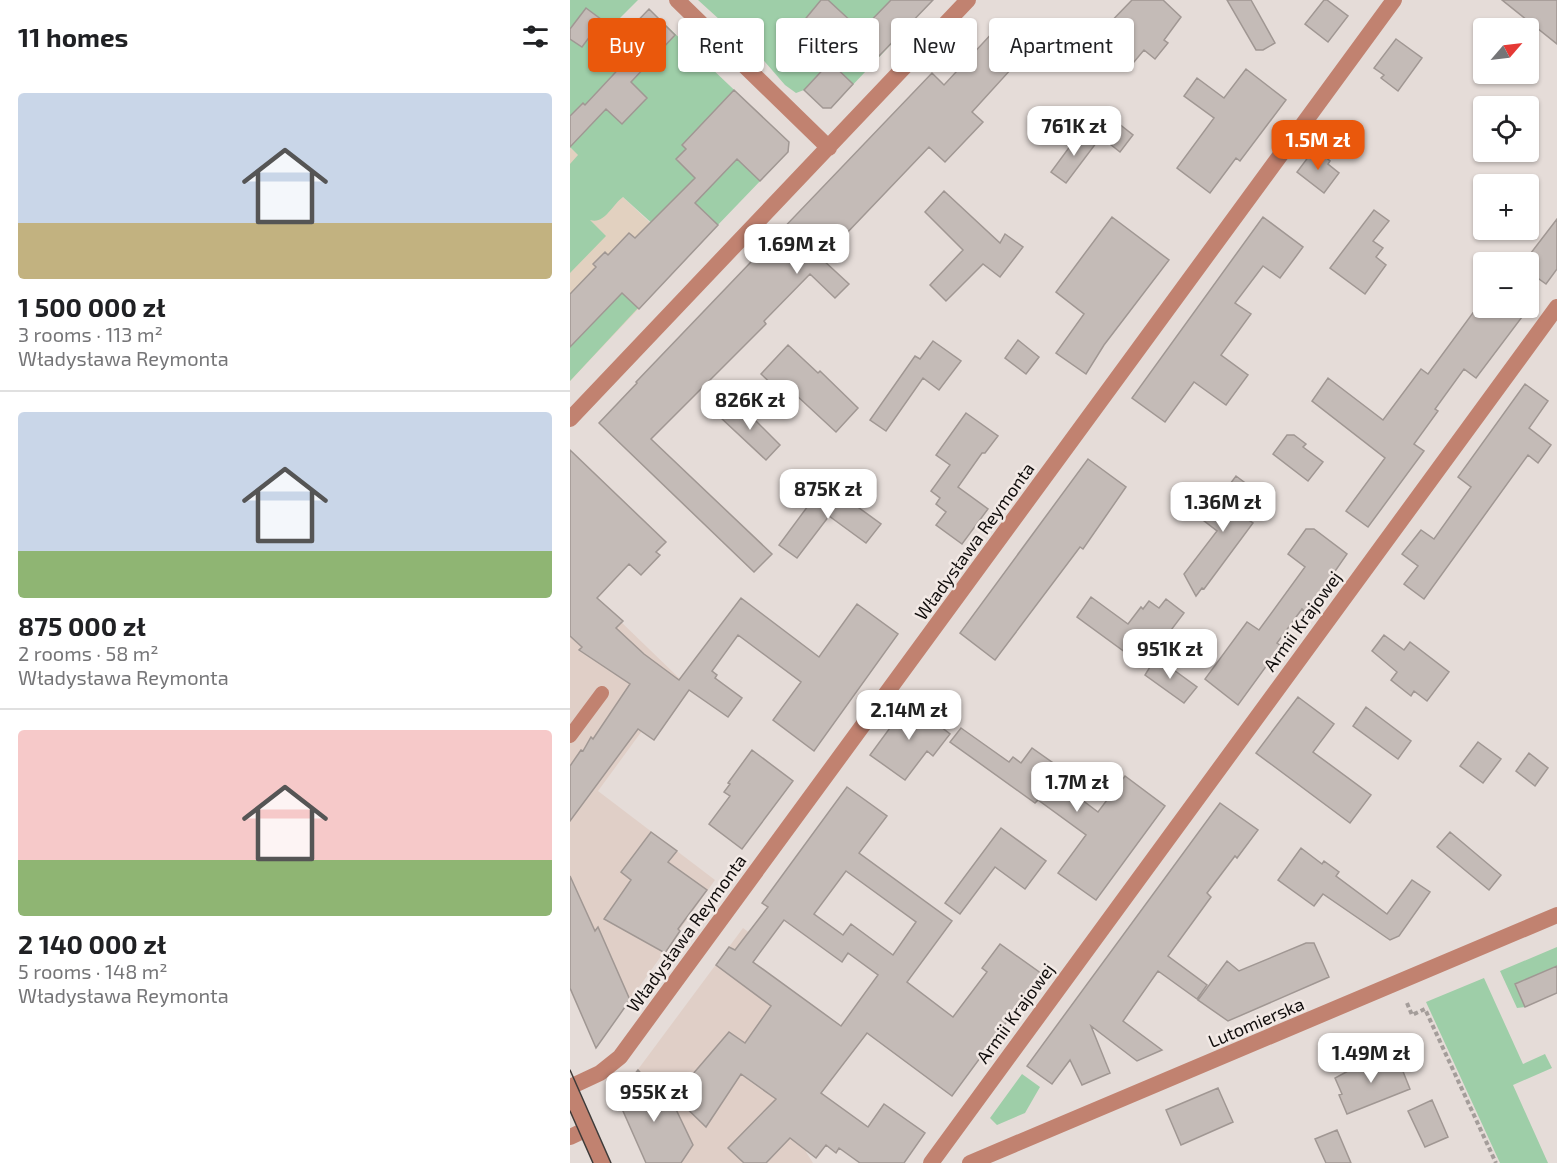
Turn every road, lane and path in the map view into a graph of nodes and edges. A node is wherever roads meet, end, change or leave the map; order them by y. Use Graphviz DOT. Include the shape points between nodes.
graph roads {
  1 [pos="677,0"];
  2 [pos="968,0"];
  3 [pos="1394,0"];
  4 [pos="829,148"];
  5 [pos="1557,307"];
  6 [pos="570,419"];
  7 [pos="602,693"];
  8 [pos="570,736"];
  9 [pos="1557,915"];
  10 [pos="1407,1003"];
  11 [pos="570,1089"];
  12 [pos="587,1129"];
  13 [pos="570,1137"];
  14 [pos="602,1163"];
  15 [pos="932,1163"];
  16 [pos="970,1163"];
  17 [pos="1496,1163"];
  1 -- 4 [label="street"];
  2 -- 4 [label="street"];
  3 -- 11 [label="street, Władysława Reymonta" via="620,1057"];
  4 -- 6 [label="street"];
  5 -- 15 [label="street, Armii Krajowej"];
  7 -- 8 [label="lane"];
  9 -- 16 [label="street, Lutomierska"];
  10 -- 17 [label="path" via="1413,1015 1425,1009"];
  11 -- 12 [label="street"];
  12 -- 13 [label="street"];
  12 -- 14 [label="street"];
}
